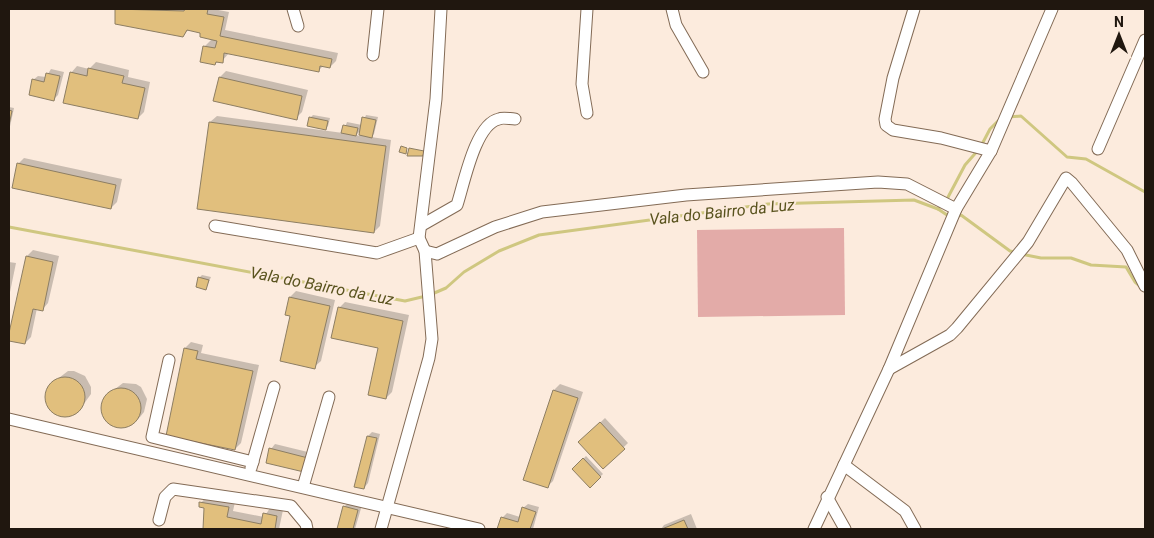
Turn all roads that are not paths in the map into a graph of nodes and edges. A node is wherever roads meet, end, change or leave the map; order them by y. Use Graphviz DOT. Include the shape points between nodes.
graph roads {
  1 [pos="293,9"];
  2 [pos="378,9"];
  3 [pos="441,9"];
  4 [pos="587,9"];
  5 [pos="672,9"];
  6 [pos="914,9"];
  7 [pos="1052,9"];
  8 [pos="298,26"];
  9 [pos="1145,40"];
  10 [pos="373,55"];
  11 [pos="703,72"];
  12 [pos="587,113"];
  13 [pos="515,119"];
  14 [pos="1098,150"];
  15 [pos="991,151"];
  16 [pos="956,209"];
  17 [pos="422,225"];
  18 [pos="215,226"];
  19 [pos="419,238"];
  20 [pos="425,251"];
  21 [pos="1145,286"];
  22 [pos="169,360"];
  23 [pos="889,369"];
  24 [pos="274,387"];
  25 [pos="329,397"];
  26 [pos="9,419"];
  27 [pos="253,462"];
  28 [pos="844,465"];
  29 [pos="250,475"];
  30 [pos="303,487"];
  31 [pos="827,497"];
  32 [pos="387,507"];
  33 [pos="159,520"];
  34 [pos="307,529"];
  35 [pos="381,529"];
  36 [pos="480,529"];
  37 [pos="814,529"];
  38 [pos="845,529"];
  39 [pos="915,529"];
  1 -- 8 [label="street"];
  2 -- 10 [label="street"];
  3 -- 17 [label="street" via="436,99"];
  4 -- 12 [label="street" via="582,84"];
  5 -- 11 [label="street" via="676,25"];
  6 -- 15 [label="street" via="893,78 886,125 892,130"];
  7 -- 15 [label="street"];
  9 -- 14 [label="street"];
  13 -- 17 [label="street" via="500,118 490,123 478,138 458,205"];
  15 -- 16 [label="street"];
  16 -- 20 [label="street" via="907,184 878,182 686,195 542,212 495,227 437,254"];
  16 -- 23 [label="street"];
  17 -- 19 [label="street"];
  18 -- 19 [label="street" via="377,253"];
  19 -- 20 [label="street"];
  20 -- 32 [label="street" via="432,339"];
  21 -- 23 [label="street" via="1127,250 1066,178 1028,242 954,332"];
  22 -- 27 [label="street" via="152,437"];
  23 -- 28 [label="street"];
  24 -- 27 [label="street"];
  25 -- 30 [label="street"];
  26 -- 29 [label="street"];
  27 -- 29 [label="street"];
  28 -- 31 [label="street"];
  28 -- 39 [label="street" via="905,511"];
  29 -- 30 [label="street"];
  30 -- 32 [label="street"];
  31 -- 37 [label="street"];
  31 -- 38 [label="street"];
  32 -- 35 [label="street"];
  32 -- 36 [label="street"];
  33 -- 34 [label="street" via="165,497 173,489 291,506"];
}
